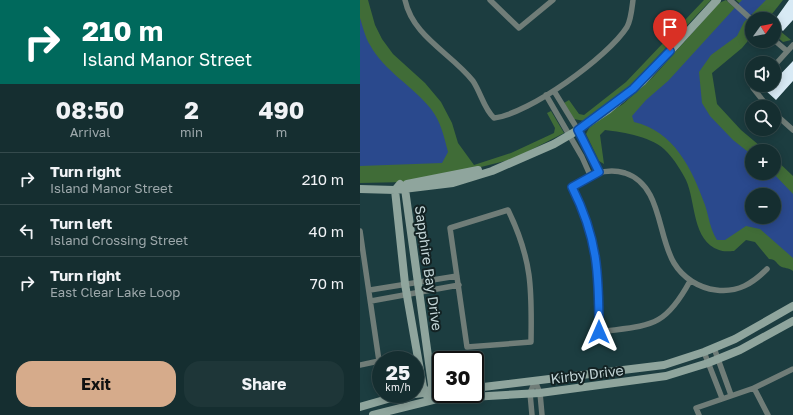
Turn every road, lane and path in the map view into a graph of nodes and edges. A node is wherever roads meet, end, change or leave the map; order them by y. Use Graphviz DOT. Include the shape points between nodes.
graph roads {
  1 [pos="405,0"];
  2 [pos="490,0"];
  3 [pos="553,0"];
  4 [pos="632,0"];
  5 [pos="717,0"];
  6 [pos="730,0"];
  7 [pos="745,14"];
  8 [pos="793,45"];
  9 [pos="781,46"];
  10 [pos="787,51"];
  11 [pos="781,58"];
  12 [pos="554,91"];
  13 [pos="546,95"];
  14 [pos="566,110"];
  15 [pos="558,115"];
  16 [pos="781,119"];
  17 [pos="578,130"];
  18 [pos="793,130"];
  19 [pos="570,135"];
  20 [pos="599,172"];
  21 [pos="590,175"];
  22 [pos="360,185"];
  23 [pos="400,188"];
  24 [pos="360,189"];
  25 [pos="360,232"];
  26 [pos="767,269"];
  27 [pos="457,276"];
  28 [pos="690,281"];
  29 [pos="417,282"];
  30 [pos="405,284"];
  31 [pos="459,285"];
  32 [pos="370,290"];
  33 [pos="418,292"];
  34 [pos="406,294"];
  35 [pos="371,301"];
  36 [pos="793,306"];
  37 [pos="793,320"];
  38 [pos="714,348"];
  39 [pos="704,352"];
  40 [pos="718,359"];
  41 [pos="708,363"];
  42 [pos="360,365"];
  43 [pos="793,369"];
  44 [pos="535,381"];
  45 [pos="484,387"];
  46 [pos="754,388"];
  47 [pos="530,393"];
  48 [pos="540,393"];
  49 [pos="432,394"];
  50 [pos="429,395"];
  51 [pos="731,395"];
  52 [pos="722,398"];
  53 [pos="360,407"];
  54 [pos="373,415"];
  55 [pos="532,415"];
  56 [pos="542,415"];
  57 [pos="699,415"];
  58 [pos="768,415"];
  1 -- 13 [label="street" via="406,8 418,29 451,58 473,82 489,114 494,118 505,117"];
  2 -- 3 [label="street" via="519,28"];
  4 -- 12 [label="street" via="627,26 610,46"];
  5 -- 17 [label="street" via="642,82"];
  6 -- 7 [label="street"];
  8 -- 10 [label="street"];
  9 -- 10 [label="street"];
  10 -- 11 [label="street"];
  12 -- 13 [label="street"];
  12 -- 14 [label="street"];
  13 -- 15 [label="street"];
  14 -- 15 [label="street"];
  14 -- 17 [label="street"];
  15 -- 19 [label="street"];
  16 -- 18 [label="street"];
  17 -- 19 [label="street"];
  17 -- 20 [label="street"];
  19 -- 21 [label="street"];
  19 -- 23 [label="street" via="492,171 452,183"];
  20 -- 21 [label="street"];
  20 -- 28 [label="street" via="614,171 627,174 644,186 651,197 670,257"];
  21 -- 28 [label="street" via="572,187 586,220 597,262 599,332 638,327 659,319 678,302"];
  22 -- 23 [label="street"];
  23 -- 24 [label="street"];
  23 -- 29 [label="street, Sapphire Bay Drive"];
  23 -- 30 [label="street, Sapphire Bay Drive"];
  25 -- 32 [label="street"];
  26 -- 28 [label="street" via="755,280 732,290 708,289"];
  27 -- 29 [label="street"];
  27 -- 31 [label="street"];
  27 -- 31 [label="street" via="450,228 508,210 523,244 530,275 531,342 467,347"];
  29 -- 30 [label="street"];
  29 -- 33 [label="street, Sapphire Bay Drive"];
  30 -- 32 [label="street"];
  30 -- 34 [label="street, Sapphire Bay Drive"];
  31 -- 33 [label="street"];
  32 -- 35 [label="street"];
  33 -- 34 [label="street"];
  33 -- 50 [label="street, Sapphire Bay Drive" via="432,385"];
  34 -- 35 [label="street"];
  34 -- 50 [label="street, Sapphire Bay Drive"];
  35 -- 42 [label="street" via="379,361"];
  36 -- 38 [label="street, Kirby Drive" via="755,329"];
  37 -- 40 [label="street, Kirby Drive" via="760,340"];
  38 -- 39 [label="street, Kirby Drive"];
  38 -- 40 [label="street"];
  39 -- 41 [label="street"];
  39 -- 44 [label="street, Kirby Drive" via="664,364"];
  40 -- 41 [label="street, Kirby Drive"];
  40 -- 51 [label="street"];
  41 -- 48 [label="street, Kirby Drive" via="666,376"];
  41 -- 52 [label="street"];
  43 -- 46 [label="street"];
  44 -- 45 [label="street, Kirby Drive"];
  44 -- 47 [label="street"];
  44 -- 48 [label="street"];
  46 -- 51 [label="street"];
  46 -- 58 [label="street"];
  47 -- 48 [label="street, Kirby Drive"];
  47 -- 50 [label="street, Kirby Drive"];
  47 -- 55 [label="street"];
  48 -- 56 [label="street"];
  49 -- 50 [label="street, Kirby Drive"];
  50 -- 53 [label="street, Kirby Drive" via="398,396"];
  50 -- 54 [label="street, Kirby Drive"];
  51 -- 52 [label="street"];
  52 -- 57 [label="street" via="696,408"];
}
